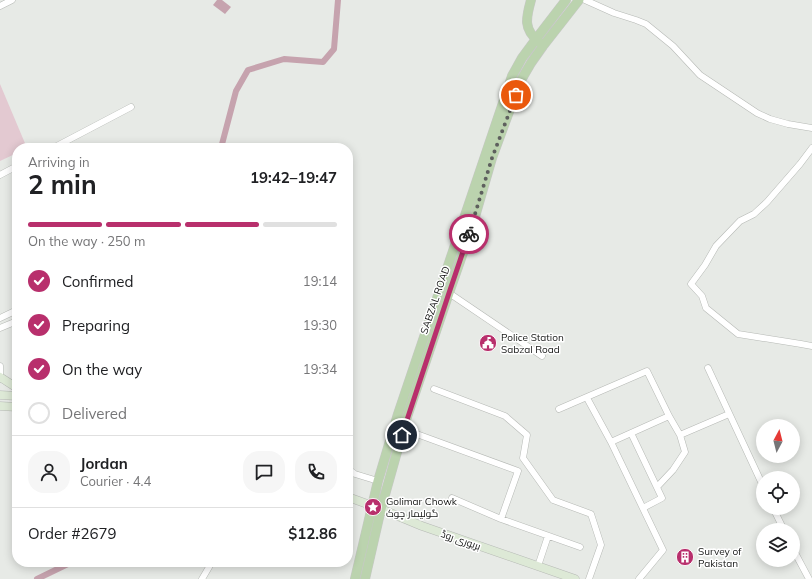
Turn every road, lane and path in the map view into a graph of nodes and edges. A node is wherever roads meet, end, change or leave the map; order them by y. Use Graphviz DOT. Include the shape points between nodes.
graph roads {
  1 [pos="12,0"];
  2 [pos="531,0"];
  3 [pos="566,0"];
  4 [pos="579,0"];
  5 [pos="585,0"];
  6 [pos="0,6"];
  7 [pos="536,39"];
  8 [pos="544,46"];
  9 [pos="131,107"];
  10 [pos="812,128"];
  11 [pos="68,143"];
  12 [pos="812,148"];
  13 [pos="12,169"];
  14 [pos="0,175"];
  15 [pos="449,293"];
  16 [pos="438,309"];
  17 [pos="12,312"];
  18 [pos="0,318"];
  19 [pos="12,323"];
  20 [pos="0,328"];
  21 [pos="812,346"];
  22 [pos="542,356"];
  23 [pos="0,366"];
  24 [pos="708,368"];
  25 [pos="0,377"];
  26 [pos="12,385"];
  27 [pos="434,389"];
  28 [pos="0,395"];
  29 [pos="12,396"];
  30 [pos="587,398"];
  31 [pos="0,406"];
  32 [pos="12,407"];
  33 [pos="559,409"];
  34 [pos="729,414"];
  35 [pos="669,416"];
  36 [pos="414,433"];
  37 [pos="631,433"];
  38 [pos="680,435"];
  39 [pos="611,442"];
  40 [pos="756,471"];
  41 [pos="353,473"];
  42 [pos="378,481"];
  43 [pos="657,487"];
  44 [pos="452,498"];
  45 [pos="353,499"];
  46 [pos="372,505"];
  47 [pos="643,508"];
  48 [pos="381,509"];
  49 [pos="501,519"];
  50 [pos="548,536"];
  51 [pos="580,547"];
  52 [pos="800,562"];
  53 [pos="538,566"];
  54 [pos="209,567"];
  55 [pos="202,579"];
  56 [pos="355,579"];
  57 [pos="365,579"];
  58 [pos="575,579"];
  59 [pos="589,579"];
  60 [pos="639,579"];
  61 [pos="810,579"];
  1 -- 6 [label="street"];
  2 -- 7 [label="main road" via="527,28"];
  3 -- 7 [label="main road, SABZAL ROAD"];
  4 -- 8 [label="main road, SABZAL ROAD"];
  5 -- 10 [label="street" via="646,24 673,46 700,75 757,113 788,124"];
  7 -- 8 [label="main road"];
  7 -- 16 [label="main road, SABZAL ROAD" via="512,76"];
  8 -- 15 [label="main road, SABZAL ROAD" via="520,82 492,158"];
  9 -- 11 [label="street"];
  12 -- 21 [label="street" via="767,202 754,214 740,221 716,246 691,284 702,296 706,308 738,334"];
  13 -- 14 [label="street"];
  15 -- 16 [label="main road, SABZAL ROAD"];
  15 -- 22 [label="street"];
  16 -- 42 [label="main road, SABZAL ROAD" via="398,414"];
  16 -- 48 [label="main road, SABZAL ROAD"];
  17 -- 18 [label="street"];
  19 -- 20 [label="street"];
  23 -- 25 [label="street"];
  24 -- 34 [label="street"];
  25 -- 26 [label="main road"];
  27 -- 59 [label="street" via="505,416 527,435 523,458 553,500 591,514 601,545"];
  28 -- 29 [label="main road"];
  30 -- 33 [label="street"];
  30 -- 35 [label="street" via="647,371"];
  30 -- 39 [label="street"];
  31 -- 32 [label="main road"];
  34 -- 38 [label="street"];
  34 -- 40 [label="street"];
  35 -- 37 [label="street"];
  35 -- 38 [label="street"];
  36 -- 49 [label="street" via="518,471"];
  37 -- 39 [label="street"];
  37 -- 43 [label="street"];
  38 -- 43 [label="street" via="685,452"];
  39 -- 47 [label="street"];
  41 -- 42 [label="street"];
  42 -- 46 [label="main road, SABZAL ROAD"];
  43 -- 47 [label="street" via="662,498"];
  44 -- 49 [label="street"];
  45 -- 46 [label="main road, بریوری روڈ"];
  46 -- 48 [label="main road, بریوری روڈ"];
  46 -- 56 [label="main road, SABZAL ROAD"];
  47 -- 60 [label="street" via="663,550"];
  48 -- 53 [label="main road, بریوری روڈ"];
  48 -- 57 [label="main road, SABZAL ROAD"];
  49 -- 50 [label="street"];
  50 -- 51 [label="street"];
  50 -- 53 [label="street"];
  52 -- 61 [label="street"];
  53 -- 58 [label="main road, بریوری روڈ"];
  54 -- 55 [label="street"];
}
